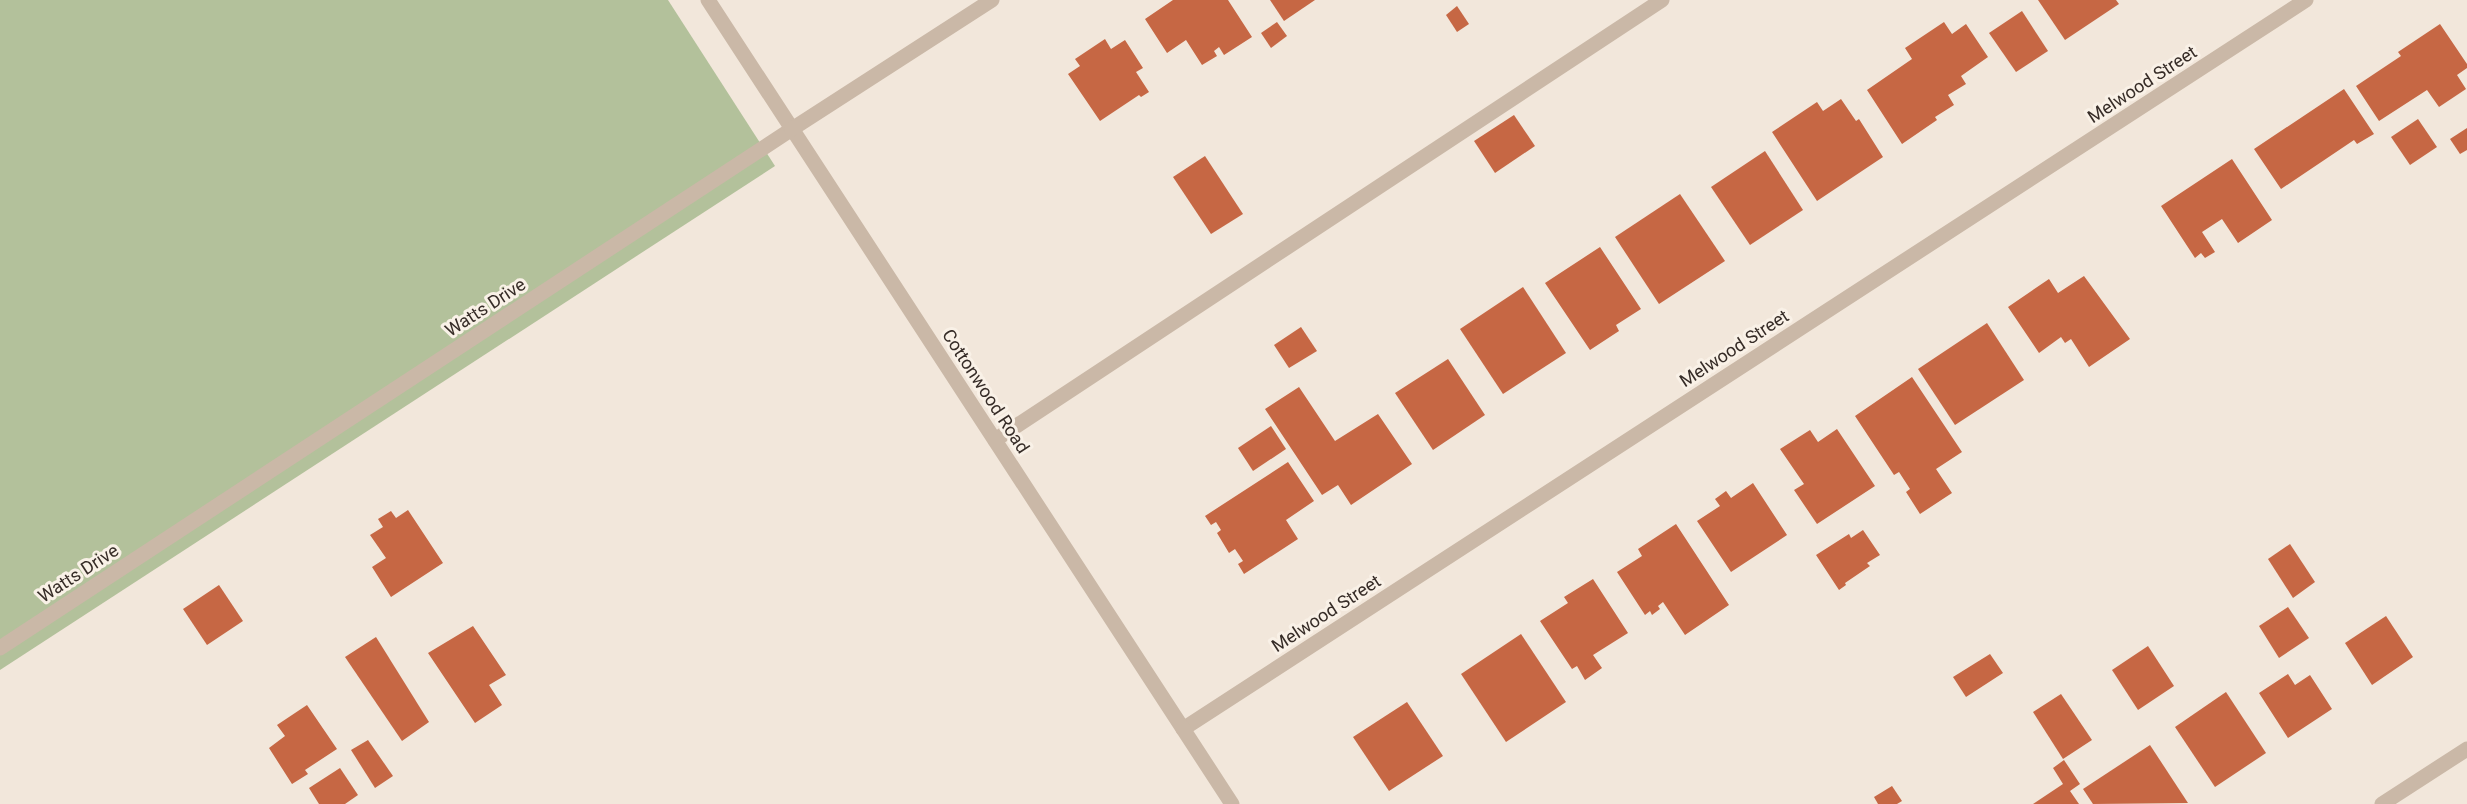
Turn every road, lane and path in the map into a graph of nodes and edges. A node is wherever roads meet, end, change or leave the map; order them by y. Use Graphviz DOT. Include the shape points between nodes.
graph roads {
  1 [pos="708,0"];
  2 [pos="992,0"];
  3 [pos="1662,0"];
  4 [pos="2306,0"];
  5 [pos="792,129"];
  6 [pos="994,440"];
  7 [pos="0,648"];
  8 [pos="1183,729"];
  9 [pos="2467,749"];
  10 [pos="1232,804"];
  11 [pos="2382,804"];
  1 -- 5 [label="street, Cottonwood Road"];
  2 -- 5 [label="street, Watts Drive"];
  3 -- 6 [label="street"];
  4 -- 8 [label="street, Melwood Street"];
  5 -- 6 [label="street, Cottonwood Road"];
  5 -- 7 [label="street, Watts Drive"];
  6 -- 8 [label="street, Cottonwood Road"];
  8 -- 10 [label="street, Cottonwood Road"];
  9 -- 11 [label="street"];
}
